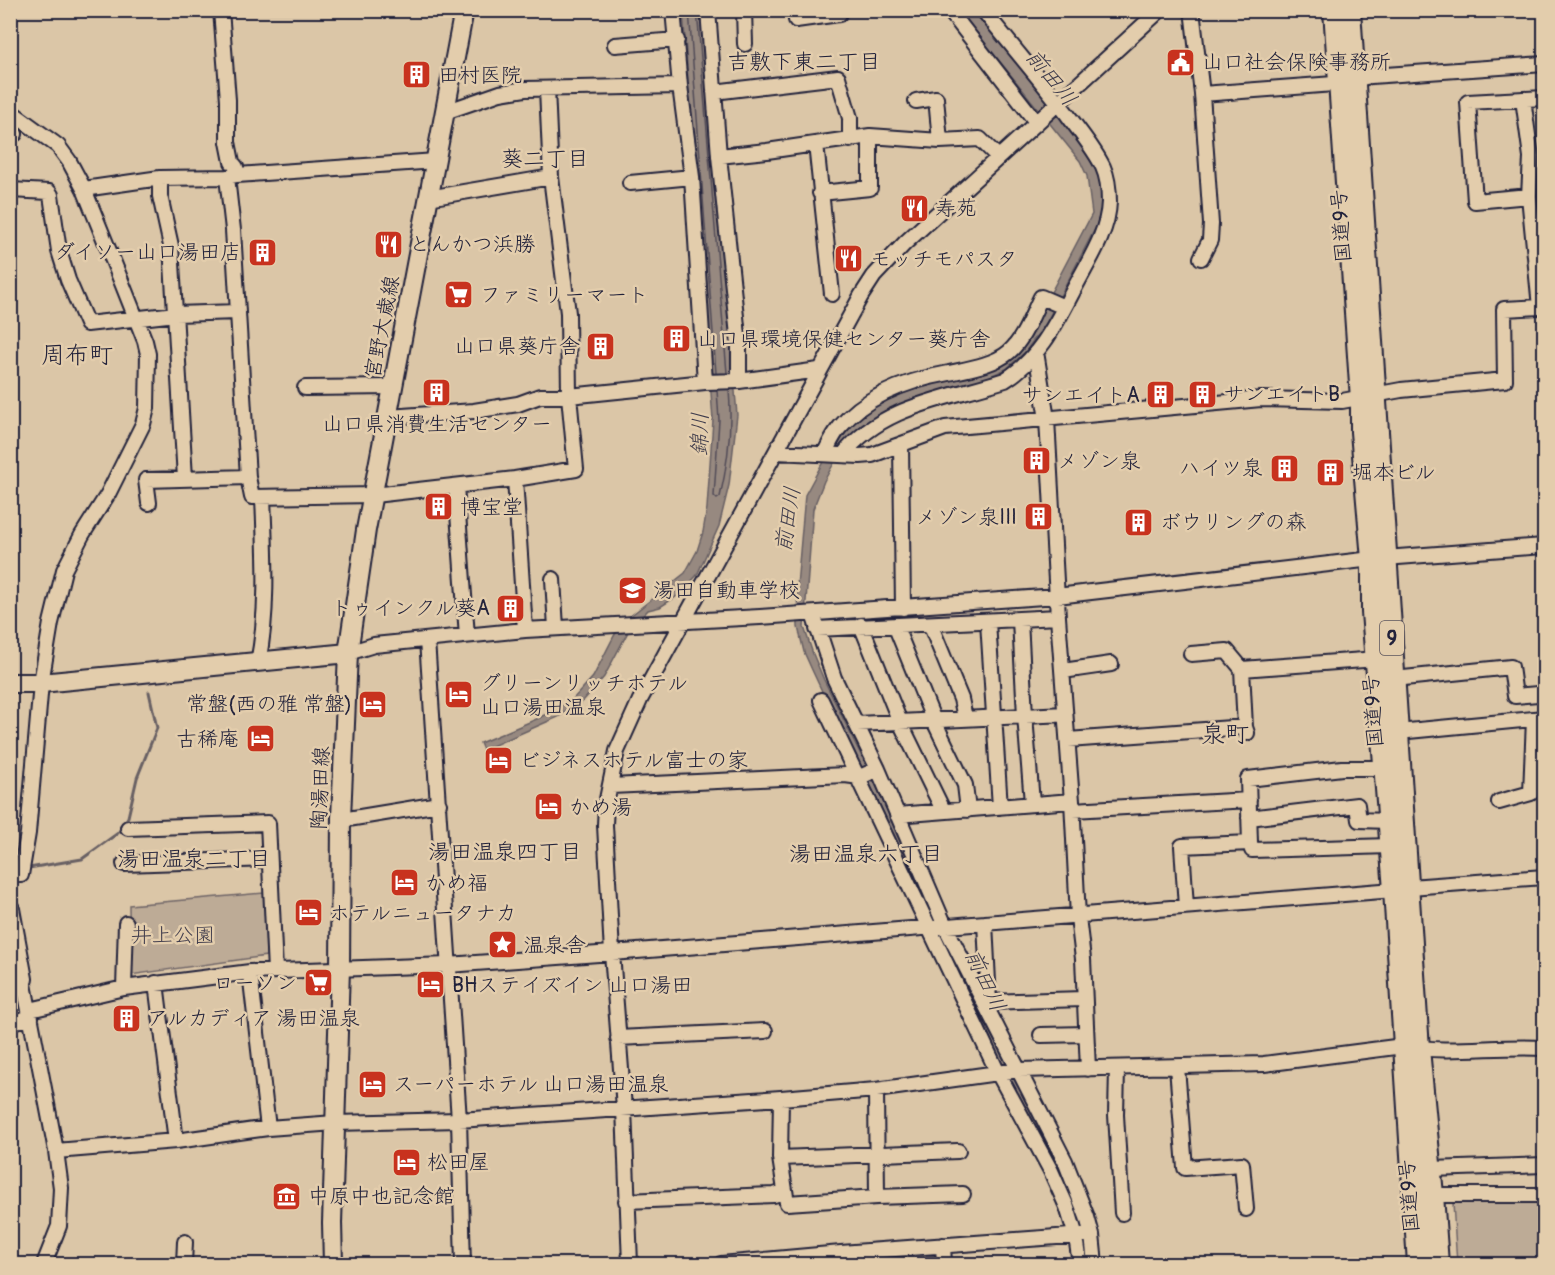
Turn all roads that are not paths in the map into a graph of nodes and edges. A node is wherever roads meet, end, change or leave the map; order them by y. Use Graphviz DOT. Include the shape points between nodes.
graph roads {
  1 [pos="221,10"];
  2 [pos="464,10"];
  3 [pos="673,10"];
  4 [pos="708,10"];
  5 [pos="744,10"];
  6 [pos="795,10"];
  7 [pos="838,10"];
  8 [pos="949,10"];
  9 [pos="983,10"];
  10 [pos="1160,10"];
  11 [pos="1192,10"];
  12 [pos="1334,10"];
  13 [pos="1350,10"];
  14 [pos="676,40"];
  15 [pos="615,45"];
  16 [pos="745,45"];
  17 [pos="1545,64"];
  18 [pos="1347,82"];
  19 [pos="680,86"];
  20 [pos="547,89"];
  21 [pos="714,92"];
  22 [pos="1202,94"];
  23 [pos="1545,98"];
  24 [pos="1523,99"];
  25 [pos="916,101"];
  26 [pos="1059,104"];
  27 [pos="10,111"];
  28 [pos="445,112"];
  29 [pos="1038,123"];
  30 [pos="870,136"];
  31 [pos="850,140"];
  32 [pos="940,141"];
  33 [pos="816,144"];
  34 [pos="719,156"];
  35 [pos="998,157"];
  36 [pos="1538,157"];
  37 [pos="436,161"];
  38 [pos="232,176"];
  39 [pos="551,177"];
  40 [pos="692,177"];
  41 [pos="160,178"];
  42 [pos="630,183"];
  43 [pos="84,189"];
  44 [pos="10,190"];
  45 [pos="820,193"];
  46 [pos="1529,196"];
  47 [pos="428,198"];
  48 [pos="1538,214"];
  49 [pos="1539,248"];
  50 [pos="1202,258"];
  51 [pos="1541,282"];
  52 [pos="832,294"];
  53 [pos="1064,308"];
  54 [pos="237,312"];
  55 [pos="176,314"];
  56 [pos="135,318"];
  57 [pos="1036,351"];
  58 [pos="819,370"];
  59 [pos="740,381"];
  60 [pos="705,382"];
  61 [pos="393,387"];
  62 [pos="305,388"];
  63 [pos="569,396"];
  64 [pos="1369,397"];
  65 [pos="388,417"];
  66 [pos="1047,419"];
  67 [pos="901,444"];
  68 [pos="776,452"];
  69 [pos="824,454"];
  70 [pos="843,454"];
  71 [pos="248,477"];
  72 [pos="185,478"];
  73 [pos="515,479"];
  74 [pos="456,486"];
  75 [pos="374,495"];
  76 [pos="263,497"];
  77 [pos="149,503"];
  78 [pos="1545,546"];
  79 [pos="1380,559"];
  80 [pos="553,579"];
  81 [pos="1057,596"];
  82 [pos="903,608"];
  83 [pos="812,614"];
  84 [pos="1058,617"];
  85 [pos="1020,620"];
  86 [pos="681,622"];
  87 [pos="988,622"];
  88 [pos="930,624"];
  89 [pos="861,625"];
  90 [pos="895,625"];
  91 [pos="556,628"];
  92 [pos="817,629"];
  93 [pos="525,630"];
  94 [pos="467,636"];
  95 [pos="427,640"];
  96 [pos="348,653"];
  97 [pos="1191,654"];
  98 [pos="1377,659"];
  99 [pos="258,663"];
  100 [pos="1111,664"];
  101 [pos="1242,669"];
  102 [pos="1063,671"];
  103 [pos="1394,679"];
  104 [pos="10,683"];
  105 [pos="41,683"];
  106 [pos="1538,694"];
  107 [pos="820,700"];
  108 [pos="1065,714"];
  109 [pos="1025,716"];
  110 [pos="993,717"];
  111 [pos="965,718"];
  112 [pos="1539,718"];
  113 [pos="934,721"];
  114 [pos="900,722"];
  115 [pos="857,724"];
  116 [pos="1398,732"];
  117 [pos="1068,740"];
  118 [pos="1385,768"];
  119 [pos="878,769"];
  120 [pos="858,776"];
  121 [pos="611,786"];
  122 [pos="1249,800"];
  123 [pos="1499,802"];
  124 [pos="1032,803"];
  125 [pos="439,804"];
  126 [pos="1073,806"];
  127 [pos="1000,807"];
  128 [pos="943,810"];
  129 [pos="968,810"];
  130 [pos="897,815"];
  131 [pos="1249,818"];
  132 [pos="342,820"];
  133 [pos="1388,821"];
  134 [pos="128,828"];
  135 [pos="1250,843"];
  136 [pos="1390,846"];
  137 [pos="268,859"];
  138 [pos="124,864"];
  139 [pos="21,875"];
  140 [pos="1545,877"];
  141 [pos="1402,889"];
  142 [pos="1186,907"];
  143 [pos="10,909"];
  144 [pos="1078,917"];
  145 [pos="126,923"];
  146 [pos="985,923"];
  147 [pos="939,927"];
  148 [pos="612,953"];
  149 [pos="447,965"];
  150 [pos="340,969"];
  151 [pos="275,971"];
  152 [pos="250,972"];
  153 [pos="17,979"];
  154 [pos="156,983"];
  155 [pos="124,988"];
  156 [pos="1083,999"];
  157 [pos="986,1000"];
  158 [pos="30,1014"];
  159 [pos="10,1022"];
  160 [pos="765,1031"];
  161 [pos="1086,1034"];
  162 [pos="1041,1035"];
  163 [pos="618,1038"];
  164 [pos="1411,1048"];
  165 [pos="1545,1048"];
  166 [pos="1177,1067"];
  167 [pos="1088,1069"];
  168 [pos="1117,1069"];
  169 [pos="1009,1071"];
  170 [pos="876,1090"];
  171 [pos="781,1098"];
  172 [pos="624,1108"];
  173 [pos="459,1120"];
  174 [pos="335,1123"];
  175 [pos="268,1128"];
  176 [pos="176,1141"];
  177 [pos="56,1151"];
  178 [pos="958,1151"];
  179 [pos="877,1153"];
  180 [pos="780,1158"];
  181 [pos="1545,1165"];
  182 [pos="1431,1169"];
  183 [pos="784,1192"];
  184 [pos="963,1194"];
  185 [pos="1433,1195"];
  186 [pos="1545,1195"];
  187 [pos="877,1197"];
  188 [pos="626,1201"];
  189 [pos="1246,1209"];
  190 [pos="1122,1213"];
  191 [pos="1091,1235"];
  192 [pos="1076,1236"];
  193 [pos="185,1242"];
  194 [pos="943,1245"];
  195 [pos="44,1264"];
  196 [pos="184,1264"];
  197 [pos="333,1264"];
  198 [pos="463,1264"];
  199 [pos="630,1264"];
  200 [pos="721,1264"];
  201 [pos="944,1264"];
  202 [pos="1080,1264"];
  203 [pos="1095,1264"];
  204 [pos="1418,1264"];
  205 [pos="1438,1264"];
  1 -- 38 [label="street" via="228,142 236,167"];
  2 -- 28 [label="main road, 宮野大歳線"];
  3 -- 14 [label="street"];
  4 -- 21 [label="street"];
  5 -- 16 [label="street"];
  6 -- 7 [label="street" via="796,20 839,14"];
  8 -- 29 [label="street"];
  9 -- 26 [label="street"];
  10 -- 26 [label="street"];
  11 -- 22 [label="street"];
  12 -- 18 [label="highway, 国道9号 / 9"];
  13 -- 18 [label="highway, 国道9号 / 9"];
  14 -- 15 [label="street"];
  14 -- 19 [label="street"];
  17 -- 18 [label="street" via="1371,76"];
  18 -- 22 [label="street"];
  18 -- 64 [label="highway, 国道9号 / 9"];
  19 -- 20 [label="street"];
  19 -- 40 [label="street"];
  20 -- 28 [label="street" via="500,93"];
  20 -- 39 [label="street"];
  21 -- 31 [label="street" via="838,77 850,118"];
  21 -- 34 [label="street"];
  22 -- 50 [label="street" via="1211,224 1210,240"];
  23 -- 24 [label="street"];
  24 -- 36 [label="street"];
  24 -- 46 [label="street" via="1468,102 1475,201"];
  25 -- 32 [label="street" via="936,98"];
  26 -- 29 [label="street"];
  26 -- 53 [label="street" via="1104,168 1109,202 1101,237"];
  27 -- 43 [label="street" via="57,146"];
  28 -- 37 [label="main road, 宮野大歳線"];
  29 -- 35 [label="street"];
  30 -- 31 [label="street"];
  30 -- 32 [label="street"];
  30 -- 45 [label="street" via="870,188"];
  31 -- 33 [label="street"];
  32 -- 35 [label="street" via="980,139"];
  33 -- 34 [label="street"];
  33 -- 45 [label="street"];
  34 -- 59 [label="street"];
  35 -- 58 [label="street" via="880,270"];
  36 -- 46 [label="street"];
  37 -- 38 [label="street"];
  37 -- 47 [label="main road, 宮野大歳線"];
  38 -- 41 [label="street"];
  38 -- 54 [label="street"];
  39 -- 47 [label="street"];
  39 -- 63 [label="street" via="568,313"];
  40 -- 42 [label="street"];
  40 -- 60 [label="street"];
  41 -- 43 [label="street"];
  41 -- 55 [label="street"];
  43 -- 56 [label="street"];
  44 -- 56 [label="street" via="51,195 59,251 87,324"];
  45 -- 52 [label="street"];
  46 -- 48 [label="street"];
  47 -- 61 [label="main road, 宮野大歳線"];
  48 -- 49 [label="street"];
  49 -- 51 [label="street"];
  51 -- 64 [label="street" via="1540,308 1504,309 1504,380"];
  53 -- 57 [label="street"];
  53 -- 69 [label="street" via="1041,297 1018,342 1004,355 887,392 852,415"];
  54 -- 55 [label="street"];
  54 -- 71 [label="street"];
  55 -- 56 [label="street"];
  55 -- 72 [label="street"];
  56 -- 105 [label="street" via="148,354 143,424 64,570"];
  57 -- 66 [label="street"];
  57 -- 70 [label="street" via="1005,380 897,412 853,442"];
  58 -- 59 [label="street"];
  58 -- 68 [label="street"];
  59 -- 60 [label="street"];
  60 -- 63 [label="street"];
  61 -- 62 [label="street"];
  61 -- 65 [label="main road, 宮野大歳線"];
  63 -- 65 [label="street" via="540,396 474,411"];
  63 -- 73 [label="street" via="576,469"];
  64 -- 66 [label="street" via="1342,401 1261,399"];
  64 -- 79 [label="highway, 国道9号 / 9" via="1362,432"];
  65 -- 75 [label="main road, 宮野大歳線"];
  66 -- 67 [label="street" via="945,428"];
  66 -- 81 [label="street"];
  67 -- 70 [label="street" via="872,455"];
  67 -- 82 [label="street"];
  68 -- 69 [label="street"];
  68 -- 86 [label="street"];
  69 -- 70 [label="street"];
  71 -- 72 [label="street"];
  71 -- 76 [label="street" via="252,497"];
  72 -- 77 [label="street" via="146,480"];
  73 -- 74 [label="street"];
  73 -- 93 [label="street"];
  74 -- 75 [label="street"];
  74 -- 94 [label="street"];
  75 -- 76 [label="street"];
  75 -- 96 [label="main road, 宮野大歳線"];
  76 -- 99 [label="street" via="264,634"];
  78 -- 79 [label="street"];
  79 -- 81 [label="street"];
  79 -- 98 [label="highway, 国道9号 / 9" via="1372,612"];
  79 -- 103 [label="highway, 国道9号 / 9"];
  80 -- 91 [label="street"];
  81 -- 82 [label="street"];
  81 -- 84 [label="street"];
  82 -- 83 [label="street"];
  83 -- 86 [label="street"];
  83 -- 92 [label="street"];
  84 -- 85 [label="street"];
  84 -- 102 [label="street"];
  85 -- 87 [label="street"];
  85 -- 109 [label="street"];
  86 -- 91 [label="street"];
  86 -- 121 [label="street" via="627,726"];
  87 -- 88 [label="street"];
  87 -- 110 [label="street"];
  88 -- 90 [label="street"];
  88 -- 111 [label="street"];
  89 -- 90 [label="street"];
  89 -- 92 [label="street"];
  89 -- 114 [label="street"];
  90 -- 113 [label="street"];
  91 -- 93 [label="street"];
  92 -- 115 [label="street" via="834,678"];
  93 -- 94 [label="street"];
  94 -- 95 [label="street"];
  95 -- 96 [label="street" via="374,645"];
  95 -- 125 [label="street"];
  96 -- 99 [label="main road"];
  96 -- 132 [label="main road, 陶湯田線"];
  97 -- 101 [label="street" via="1227,651"];
  98 -- 101 [label="street"];
  98 -- 118 [label="highway, 国道9号 / 9"];
  99 -- 105 [label="main road"];
  100 -- 102 [label="street"];
  101 -- 117 [label="street" via="1247,731"];
  102 -- 108 [label="street"];
  103 -- 106 [label="street" via="1511,667 1515,696"];
  103 -- 116 [label="highway, 国道9号 / 9"];
  104 -- 105 [label="main road"];
  105 -- 139 [label="street"];
  107 -- 120 [label="street"];
  108 -- 109 [label="street"];
  108 -- 117 [label="street"];
  109 -- 110 [label="street"];
  109 -- 124 [label="street"];
  110 -- 111 [label="street"];
  110 -- 127 [label="street"];
  111 -- 113 [label="street"];
  112 -- 116 [label="street"];
  112 -- 123 [label="street" via="1532,793"];
  113 -- 114 [label="street"];
  113 -- 129 [label="street" via="965,785"];
  114 -- 115 [label="street"];
  114 -- 128 [label="street"];
  115 -- 119 [label="street"];
  116 -- 141 [label="highway, 国道9号 / 9"];
  117 -- 126 [label="street"];
  118 -- 122 [label="street" via="1342,768 1248,779"];
  118 -- 133 [label="highway, 国道9号 / 9"];
  119 -- 120 [label="street"];
  119 -- 130 [label="street"];
  120 -- 121 [label="street"];
  120 -- 147 [label="street"];
  121 -- 148 [label="street" via="605,825"];
  122 -- 126 [label="street"];
  122 -- 131 [label="street"];
  124 -- 126 [label="street"];
  124 -- 127 [label="street"];
  125 -- 132 [label="street"];
  125 -- 149 [label="street"];
  126 -- 144 [label="street"];
  127 -- 129 [label="street"];
  128 -- 129 [label="street"];
  128 -- 130 [label="street"];
  130 -- 147 [label="street"];
  131 -- 133 [label="street" via="1357,805 1359,820"];
  131 -- 135 [label="street"];
  132 -- 150 [label="main road, 陶湯田線"];
  133 -- 136 [label="highway, 国道9号 / 9"];
  134 -- 137 [label="street" via="268,823"];
  135 -- 136 [label="street" via="1252,850"];
  135 -- 142 [label="street" via="1182,846"];
  136 -- 141 [label="highway, 国道9号 / 9"];
  137 -- 138 [label="street"];
  137 -- 151 [label="street"];
  140 -- 141 [label="street"];
  141 -- 142 [label="street"];
  141 -- 164 [label="highway, 国道9号 / 9"];
  142 -- 144 [label="street"];
  143 -- 153 [label="main road"];
  144 -- 146 [label="street"];
  144 -- 156 [label="street"];
  145 -- 155 [label="street"];
  146 -- 147 [label="street"];
  146 -- 157 [label="street"];
  147 -- 148 [label="street"];
  147 -- 157 [label="street"];
  147 -- 169 [label="street"];
  148 -- 149 [label="street"];
  148 -- 163 [label="street"];
  149 -- 150 [label="street"];
  149 -- 173 [label="street"];
  150 -- 151 [label="street"];
  150 -- 174 [label="main road, 陶湯田線"];
  151 -- 152 [label="street"];
  152 -- 154 [label="street"];
  152 -- 175 [label="street"];
  153 -- 158 [label="street"];
  154 -- 155 [label="street"];
  154 -- 176 [label="street"];
  155 -- 158 [label="street"];
  156 -- 157 [label="street"];
  156 -- 161 [label="street"];
  157 -- 169 [label="street"];
  158 -- 159 [label="street"];
  158 -- 177 [label="street"];
  160 -- 163 [label="street"];
  161 -- 162 [label="street"];
  161 -- 167 [label="street"];
  163 -- 172 [label="street"];
  164 -- 165 [label="street"];
  164 -- 166 [label="street" via="1264,1064"];
  164 -- 182 [label="highway, 国道9号 / 9"];
  164 -- 204 [label="highway, 国道9号 / 9"];
  166 -- 168 [label="street"];
  166 -- 189 [label="street" via="1185,1168 1242,1164"];
  167 -- 168 [label="street"];
  167 -- 169 [label="street"];
  168 -- 190 [label="street"];
  169 -- 170 [label="street"];
  169 -- 191 [label="street" via="1065,1161 1088,1217"];
  169 -- 192 [label="street"];
  170 -- 171 [label="street"];
  170 -- 179 [label="street"];
  171 -- 172 [label="street"];
  171 -- 180 [label="street"];
  172 -- 173 [label="street"];
  172 -- 188 [label="street"];
  173 -- 174 [label="street"];
  173 -- 198 [label="street"];
  174 -- 175 [label="street"];
  174 -- 197 [label="main road, 陶湯田線"];
  175 -- 176 [label="street"];
  176 -- 177 [label="street"];
  177 -- 195 [label="street" via="59,1226"];
  178 -- 179 [label="street"];
  179 -- 180 [label="street"];
  179 -- 187 [label="street"];
  180 -- 183 [label="street"];
  181 -- 182 [label="street"];
  182 -- 185 [label="highway, 国道9号 / 9"];
  183 -- 187 [label="street" via="787,1203"];
  183 -- 188 [label="street"];
  184 -- 187 [label="street"];
  185 -- 186 [label="street"];
  185 -- 205 [label="highway, 国道9号 / 9"];
  188 -- 199 [label="street"];
  191 -- 192 [label="street"];
  191 -- 203 [label="street"];
  192 -- 194 [label="street"];
  192 -- 202 [label="street"];
  193 -- 196 [label="street"];
  194 -- 200 [label="street"];
  194 -- 201 [label="street"];
}
